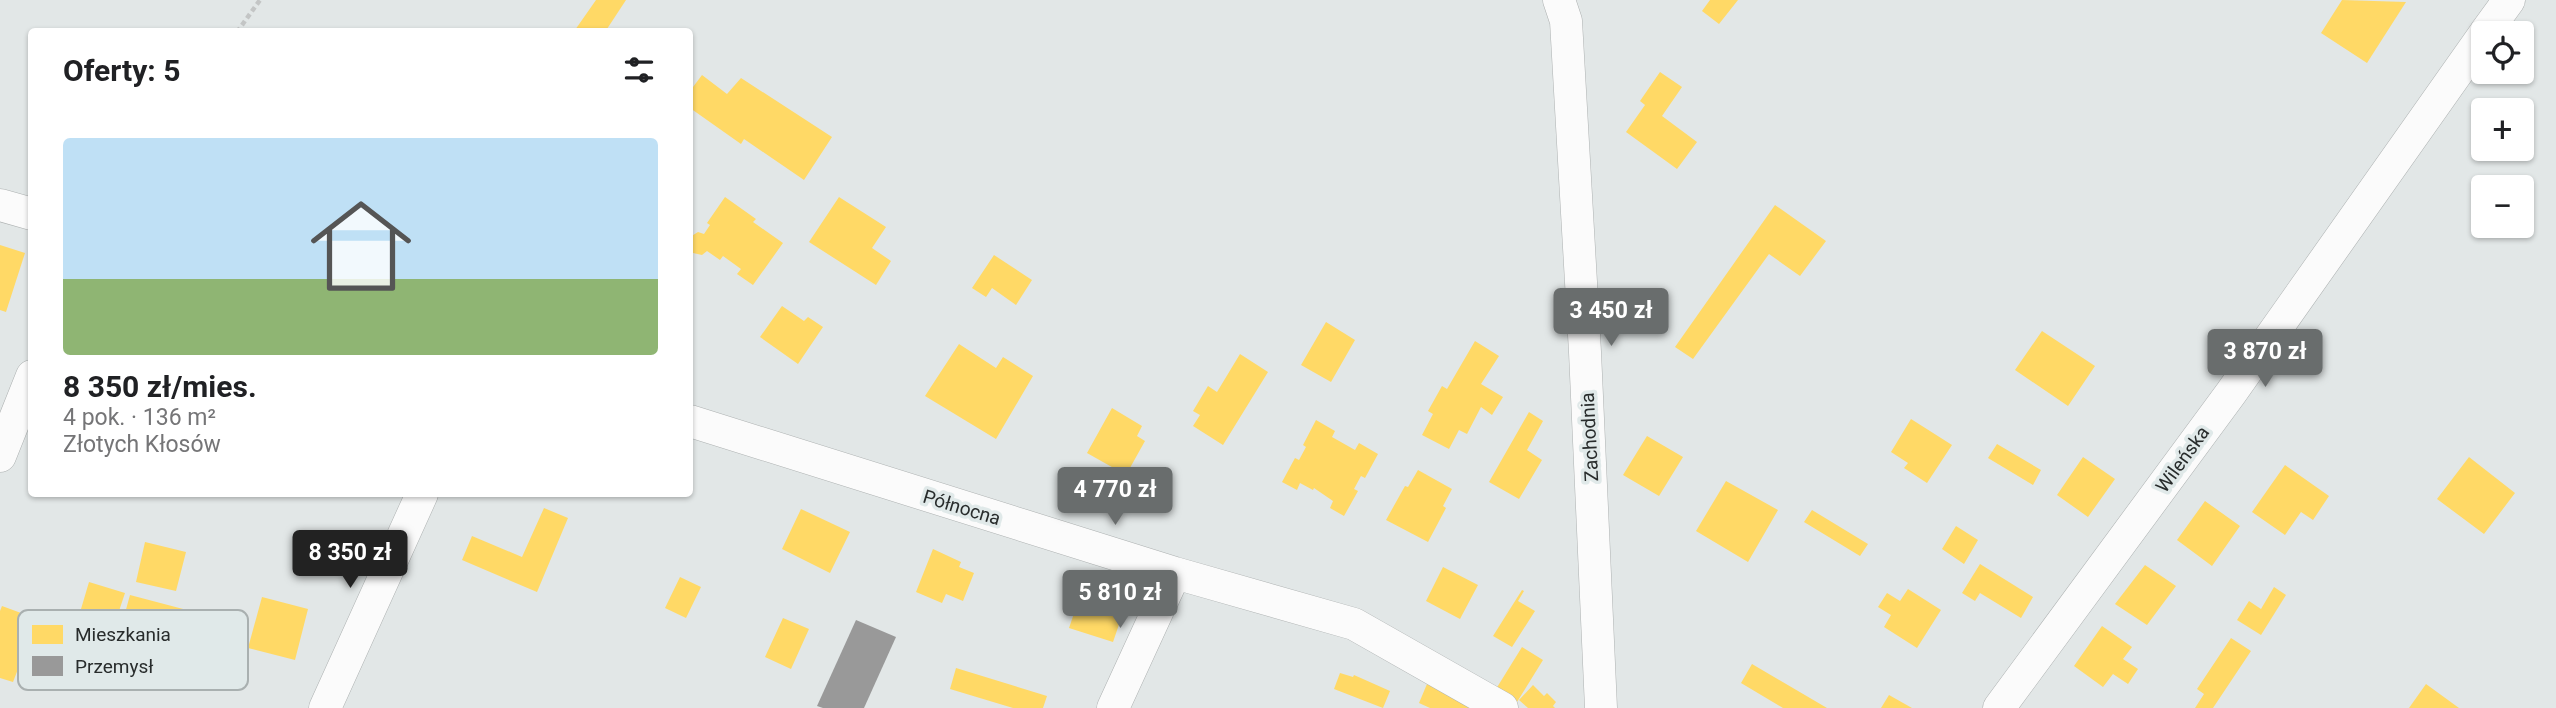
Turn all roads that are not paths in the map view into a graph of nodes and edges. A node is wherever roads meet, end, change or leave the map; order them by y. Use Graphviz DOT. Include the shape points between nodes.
graph roads {
  1 [pos="1559,0"];
  2 [pos="2509,0"];
  3 [pos="2494,21"];
  4 [pos="2471,53"];
  5 [pos="0,205"];
  6 [pos="28,213"];
  7 [pos="28,386"];
  8 [pos="693,422"];
  9 [pos="0,456"];
  10 [pos="421,497"];
  11 [pos="1175,573"];
  12 [pos="325,708"];
  13 [pos="1113,708"];
  14 [pos="1502,708"];
  15 [pos="1601,708"];
  16 [pos="1999,708"];
  1 -- 15 [label="street, Zachodnia" via="1566,21"];
  2 -- 3 [label="street, Wileńska"];
  4 -- 16 [label="street, Wileńska" via="2231,393"];
  5 -- 6 [label="street"];
  7 -- 9 [label="street"];
  8 -- 11 [label="street, Północna"];
  10 -- 12 [label="street"];
  11 -- 13 [label="street"];
  11 -- 14 [label="street, Północna" via="1354,624"];
}
